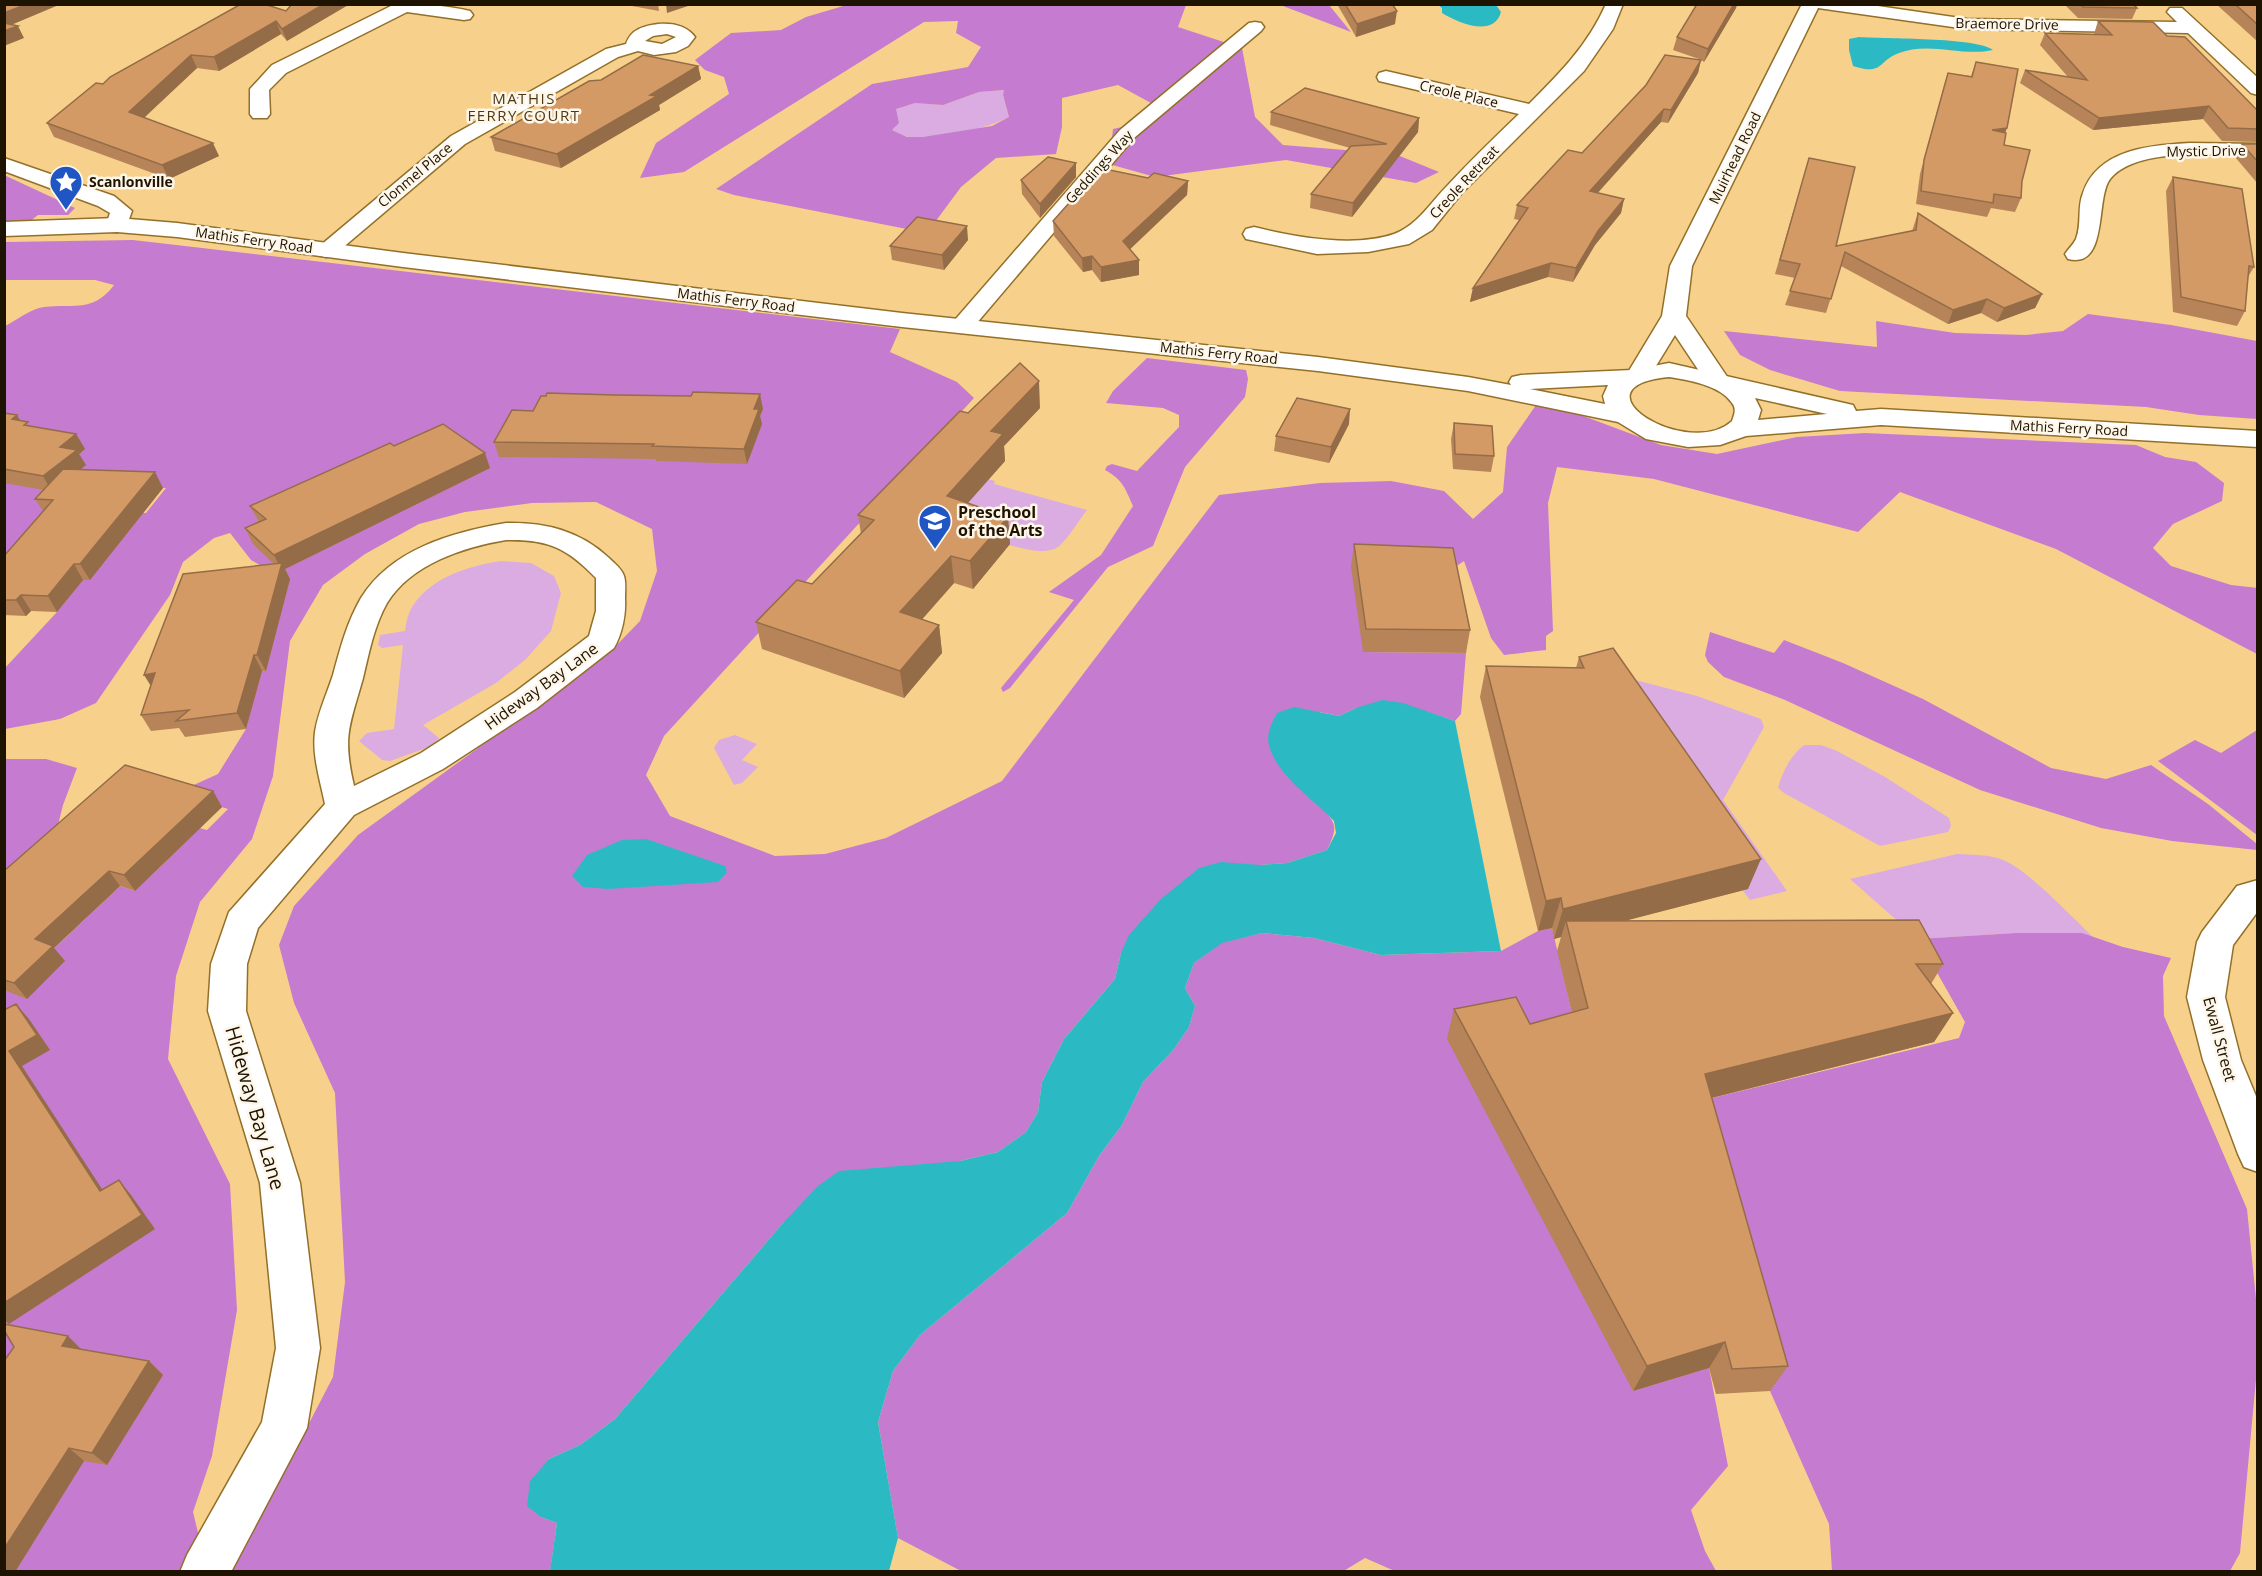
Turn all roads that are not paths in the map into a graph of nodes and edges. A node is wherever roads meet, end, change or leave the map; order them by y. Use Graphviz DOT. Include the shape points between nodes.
graph roads {
  1 [pos="1615,4"];
  2 [pos="1811,4"];
  3 [pos="1823,4"];
  4 [pos="2167,4"];
  5 [pos="409,6"];
  6 [pos="464,15"];
  7 [pos="1255,27"];
  8 [pos="2193,28"];
  9 [pos="638,46"];
  10 [pos="1386,77"];
  11 [pos="2258,89"];
  12 [pos="1533,111"];
  13 [pos="260,114"];
  14 [pos="2258,150"];
  15 [pos="4,164"];
  16 [pos="117,225"];
  17 [pos="4,229"];
  18 [pos="1254,234"];
  19 [pos="326,250"];
  20 [pos="2076,254"];
  21 [pos="1674,316"];
  22 [pos="962,326"];
  23 [pos="1635,376"];
  24 [pos="1721,383"];
  25 [pos="1468,384"];
  26 [pos="1626,416"];
  27 [pos="1881,417"];
  28 [pos="1740,429"];
  29 [pos="2258,439"];
  30 [pos="342,806"];
  31 [pos="2253,894"];
  32 [pos="2258,1154"];
  33 [pos="204,1572"];
  1 -- 12 [label="street, Creole Retreat" via="1589,52"];
  2 -- 21 [label="street, Muirhead Road" via="1681,266"];
  3 -- 8 [label="street, Braemore Drive" via="1967,24"];
  4 -- 8 [label="street"];
  5 -- 6 [label="street"];
  5 -- 13 [label="street" via="279,69 259,89"];
  7 -- 22 [label="street, Geddings Way" via="1127,134"];
  8 -- 11 [label="street"];
  9 -- 19 [label="street, Clonmel Place" via="612,53 458,140"];
  10 -- 12 [label="street, Creole Place"];
  12 -- 18 [label="street, Creole Retreat" via="1424,225 1401,239 1317,247"];
  14 -- 20 [label="street, Mystic Drive" via="2159,151 2113,166 2096,183 2088,237"];
  15 -- 16 [label="street" via="106,201 121,211"];
  16 -- 17 [label="street, Mathis Ferry Road"];
  16 -- 19 [label="street, Mathis Ferry Road"];
  19 -- 22 [label="street, Mathis Ferry Road"];
  21 -- 23 [label="street, Muirhead Road"];
  21 -- 24 [label="street"];
  22 -- 25 [label="street, Mathis Ferry Road" via="1256,356"];
  23 -- 24 [label="street, Mathis Ferry Road" via="1677,371"];
  23 -- 25 [label="street, Mathis Ferry Road"];
  23 -- 26 [label="street, Muirhead Road" via="1621,385 1617,394 1618,405"];
  24 -- 27 [label="street, Mathis Ferry Road"];
  24 -- 28 [label="street" via="1744,402 1748,411"];
  25 -- 26 [label="street, Mathis Ferry Road"];
  26 -- 28 [label="street, Mathis Ferry Road" via="1651,431 1684,439 1716,439"];
  27 -- 28 [label="street, Mathis Ferry Road"];
  27 -- 29 [label="street, Mathis Ferry Road"];
  30 -- 30 [label="street, Hideway Bay Lane" via="432,762 526,700 603,641 611,611 610,576 586,551 550,534 516,531 480,535 446,547 393,578 376,596 362,626 331,735"];
  30 -- 33 [label="street, Hideway Bay Lane" via="242,922 229,964 227,1011 279,1183 298,1348 284,1428"];
  31 -- 32 [label="street, Ewall Street" via="2215,942 2206,997 2222,1060"];
}
